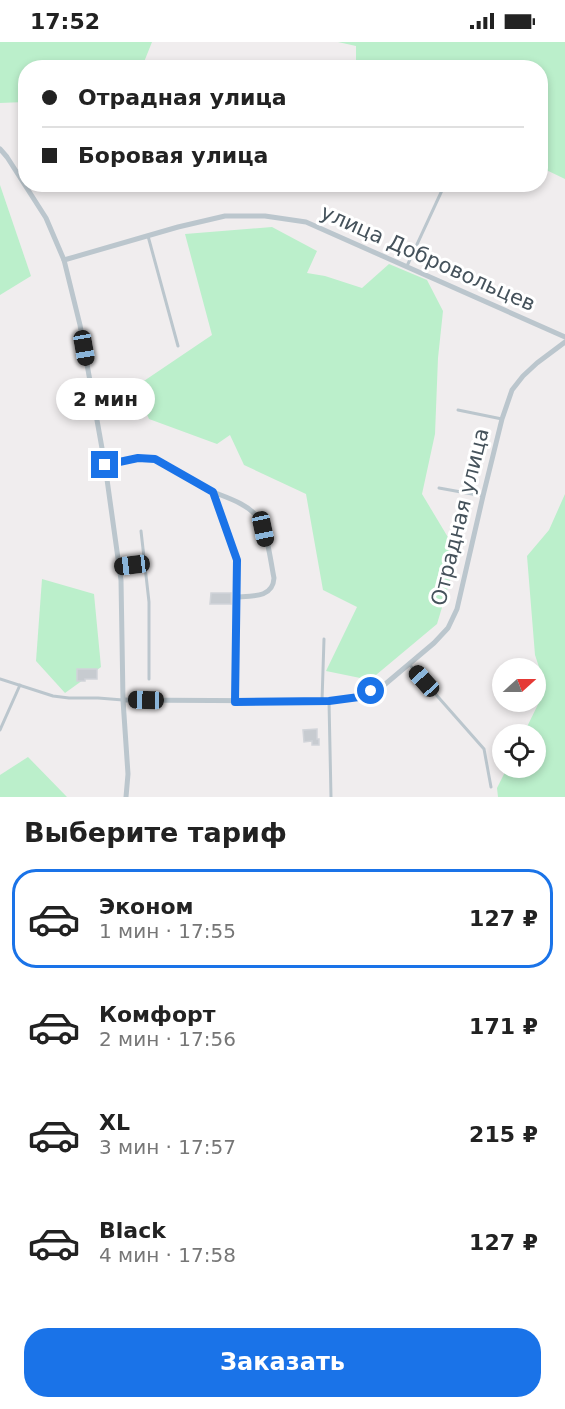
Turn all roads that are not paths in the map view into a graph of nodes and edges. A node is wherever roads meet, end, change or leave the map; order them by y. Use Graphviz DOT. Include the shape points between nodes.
graph roads {
  1 [pos="0,149"];
  2 [pos="18,174"];
  3 [pos="29,192"];
  4 [pos="441,192"];
  5 [pos="148,236"];
  6 [pos="64,260"];
  7 [pos="408,266"];
  8 [pos="565,337"];
  9 [pos="565,342"];
  10 [pos="178,346"];
  11 [pos="458,410"];
  12 [pos="502,420"];
  13 [pos="105,465"];
  14 [pos="439,488"];
  15 [pos="213,492"];
  16 [pos="483,496"];
  17 [pos="141,531"];
  18 [pos="145,564"];
  19 [pos="120,567"];
  20 [pos="236,597"];
  21 [pos="324,639"];
  22 [pos="409,664"];
  23 [pos="0,678"];
  24 [pos="149,679"];
  25 [pos="20,685"];
  26 [pos="123,700"];
  27 [pos="326,701"];
  28 [pos="235,702"];
  29 [pos="0,730"];
  30 [pos="491,787"];
  31 [pos="126,797"];
  32 [pos="332,797"];
  1 -- 2 [label="street"];
  3 -- 6 [label="street" via="46,218"];
  4 -- 7 [label="lane"];
  5 -- 6 [label="street, улица Добровольцев"];
  5 -- 7 [label="street, улица Добровольцев" via="225,216 265,216 306,222"];
  5 -- 10 [label="lane"];
  6 -- 13 [label="street"];
  7 -- 8 [label="street, улица Добровольцев"];
  9 -- 12 [label="street, Отрадная улица" via="523,376 512,390"];
  11 -- 12 [label="lane"];
  12 -- 16 [label="street, Отрадная улица"];
  13 -- 15 [label="street" via="138,458 155,459"];
  13 -- 19 [label="street"];
  14 -- 16 [label="lane"];
  15 -- 20 [label="street" via="237,560"];
  15 -- 20 [label="street" via="237,502 260,520 274,578 266,593"];
  16 -- 22 [label="street, Отрадная улица" via="457,609 448,628"];
  17 -- 18 [label="lane"];
  18 -- 19 [label="lane"];
  18 -- 24 [label="lane"];
  19 -- 26 [label="street"];
  20 -- 28 [label="street"];
  21 -- 27 [label="lane"];
  22 -- 27 [label="street, Отрадная улица" via="382,686 359,697"];
  22 -- 30 [label="lane" via="484,749"];
  23 -- 25 [label="lane"];
  25 -- 26 [label="lane" via="53,696"];
  25 -- 29 [label="lane"];
  26 -- 28 [label="street, Отрадная улица"];
  26 -- 31 [label="street"];
  27 -- 28 [label="street, Отрадная улица"];
  27 -- 32 [label="lane"];
}
